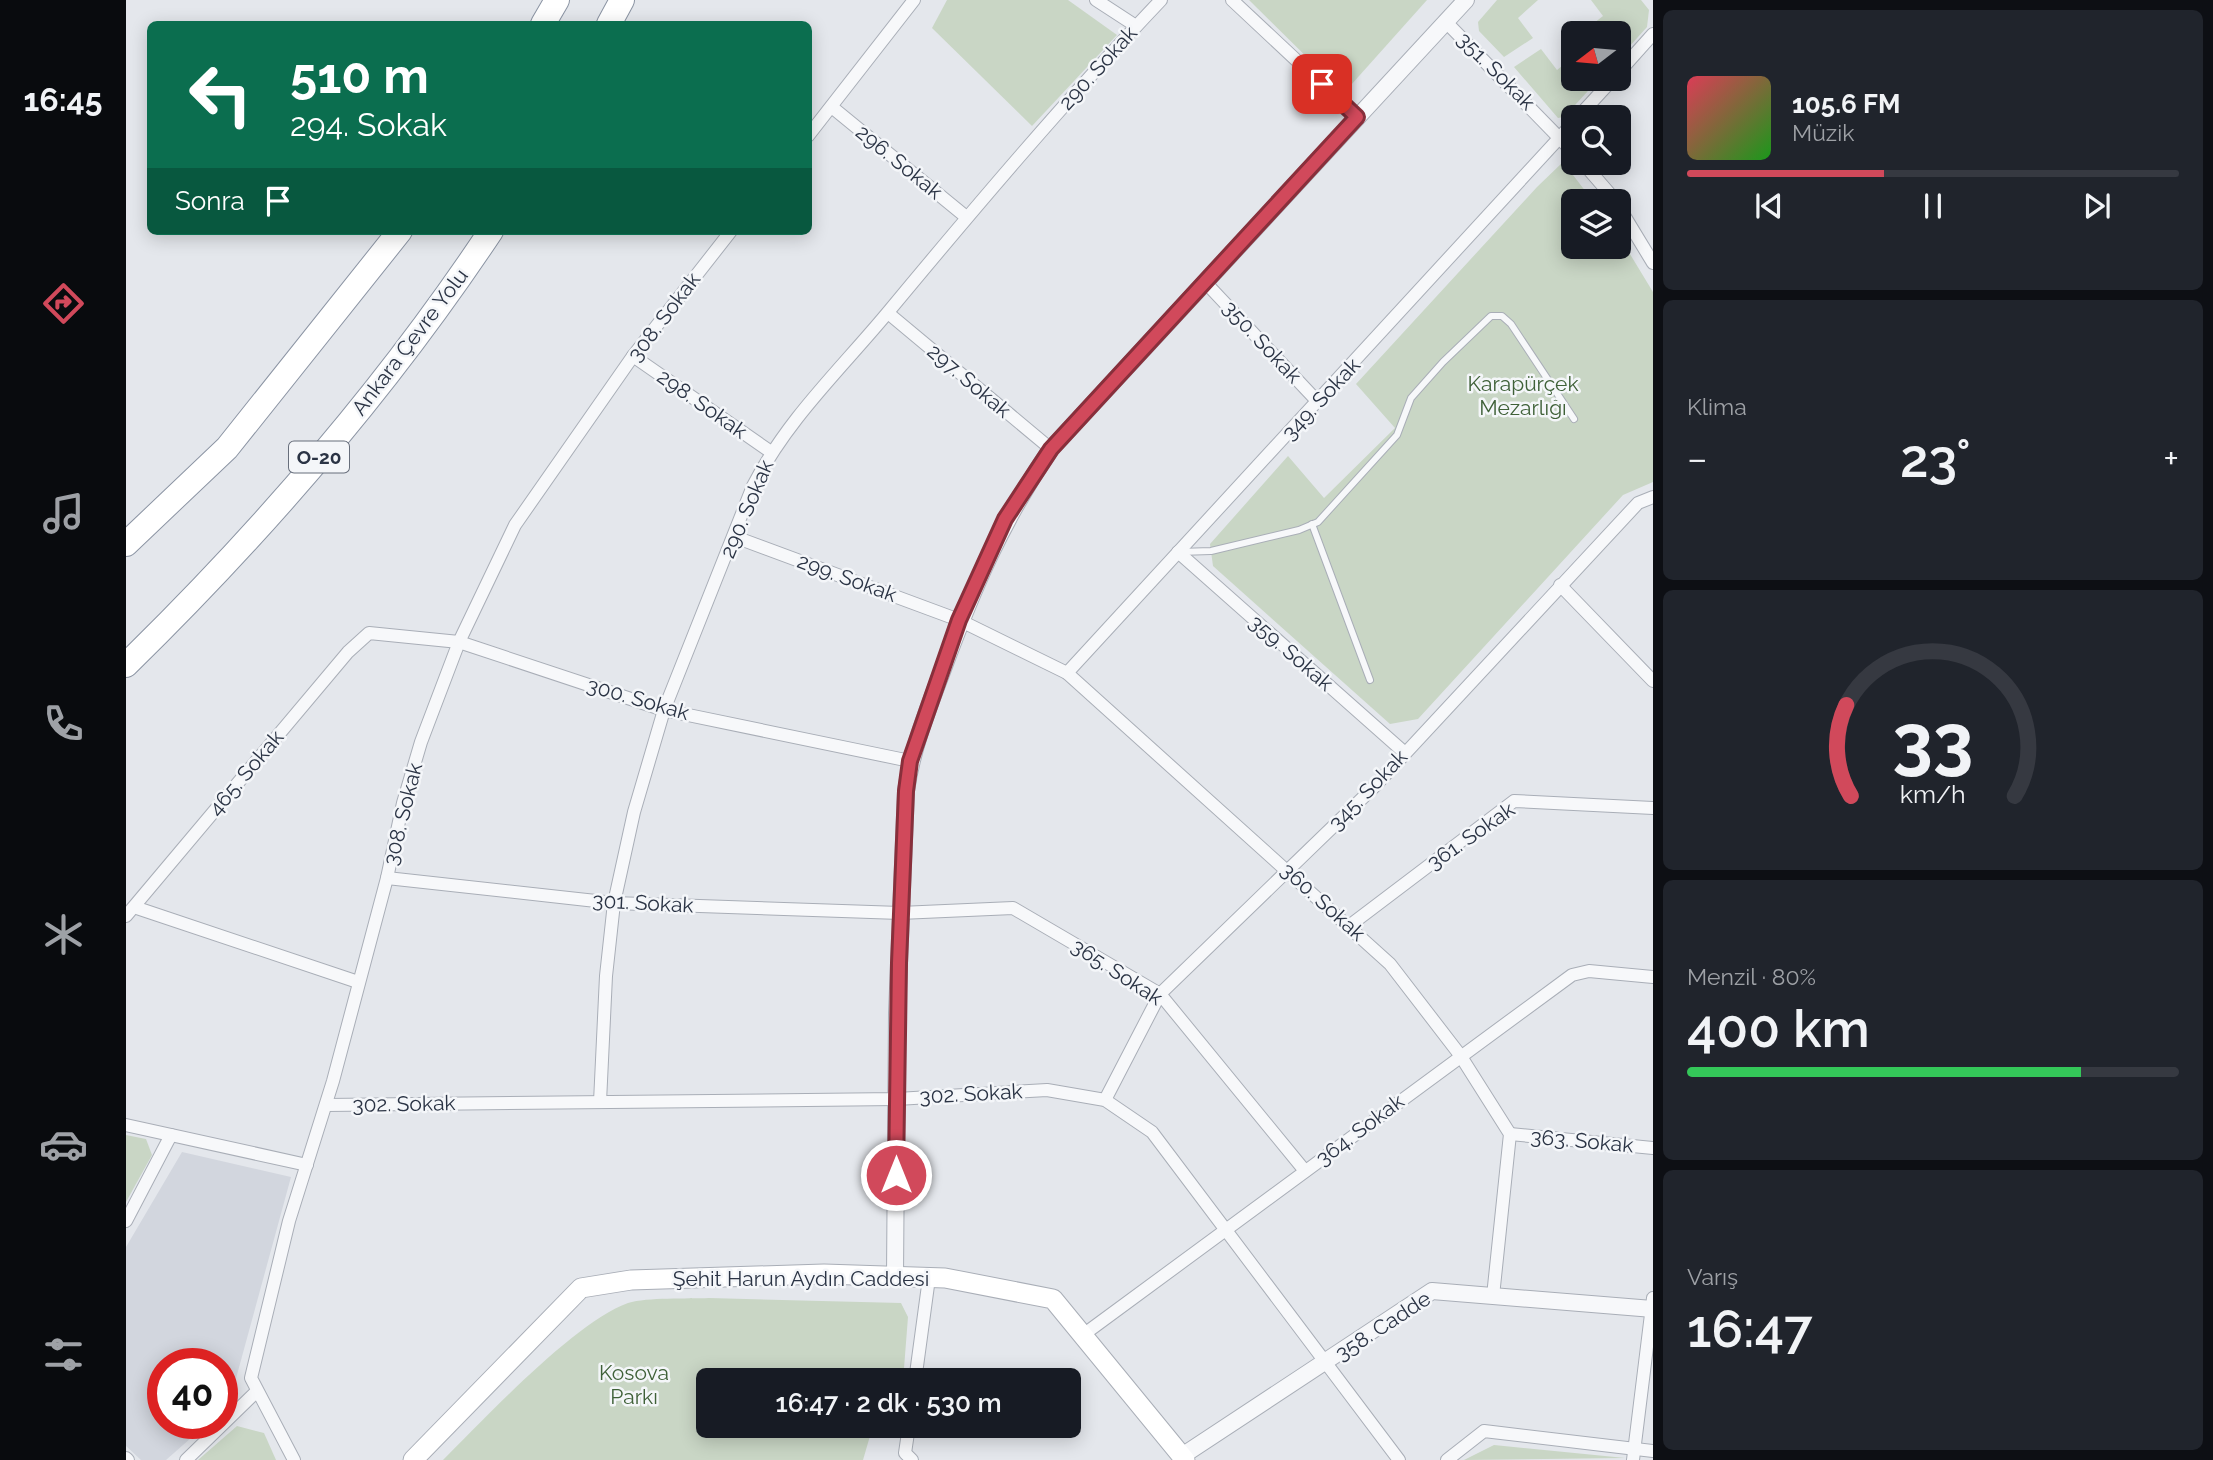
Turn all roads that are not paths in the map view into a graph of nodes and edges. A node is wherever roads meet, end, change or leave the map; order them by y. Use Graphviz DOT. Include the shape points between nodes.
graph roads {
  1 [pos="557,0"];
  2 [pos="622,0"];
  3 [pos="914,0"];
  4 [pos="1096,0"];
  5 [pos="1161,0"];
  6 [pos="1232,0"];
  7 [pos="1465,0"];
  8 [pos="545,21"];
  9 [pos="611,21"];
  10 [pos="1446,22"];
  11 [pos="1136,26"];
  12 [pos="1653,34"];
  13 [pos="1631,59"];
  14 [pos="1602,91"];
  15 [pos="1589,105"];
  16 [pos="832,107"];
  17 [pos="1357,117"];
  18 [pos="812,131"];
  19 [pos="1560,137"];
  20 [pos="1593,175"];
  21 [pos="1605,189"];
  22 [pos="965,216"];
  23 [pos="1631,226"];
  24 [pos="397,235"];
  25 [pos="488,235"];
  26 [pos="728,235"];
  27 [pos="1653,263"];
  28 [pos="1205,282"];
  29 [pos="888,313"];
  30 [pos="633,356"];
  31 [pos="1318,402"];
  32 [pos="1574,419"];
  33 [pos="1051,449"];
  34 [pos="771,452"];
  35 [pos="1653,497"];
  36 [pos="1312,524"];
  37 [pos="735,537"];
  38 [pos="126,544"];
  39 [pos="1178,552"];
  40 [pos="1560,585"];
  41 [pos="959,620"];
  42 [pos="369,633"];
  43 [pos="459,642"];
  44 [pos="126,665"];
  45 [pos="1067,673"];
  46 [pos="1370,680"];
  47 [pos="1653,681"];
  48 [pos="664,710"];
  49 [pos="1405,753"];
  50 [pos="910,761"];
  51 [pos="1653,808"];
  52 [pos="1288,870"];
  53 [pos="387,878"];
  54 [pos="614,903"];
  55 [pos="130,912"];
  56 [pos="900,913"];
  57 [pos="1349,926"];
  58 [pos="1653,976"];
  59 [pos="358,982"];
  60 [pos="1160,994"];
  61 [pos="1460,1055"];
  62 [pos="897,1099"];
  63 [pos="1105,1100"];
  64 [pos="600,1102"];
  65 [pos="326,1105"];
  66 [pos="126,1125"];
  67 [pos="1510,1134"];
  68 [pos="172,1135"];
  69 [pos="1653,1148"];
  70 [pos="307,1165"];
  71 [pos="1305,1171"];
  72 [pos="126,1221"];
  73 [pos="1227,1230"];
  74 [pos="895,1277"];
  75 [pos="929,1278"];
  76 [pos="1493,1296"];
  77 [pos="1653,1305"];
  78 [pos="1083,1335"];
  79 [pos="1327,1362"];
  80 [pos="917,1368"];
  81 [pos="257,1391"];
  82 [pos="907,1438"];
  83 [pos="1653,1451"];
  84 [pos="1635,1454"];
  85 [pos="1181,1459"];
  86 [pos="186,1460"];
  87 [pos="294,1460"];
  88 [pos="413,1460"];
  89 [pos="912,1460"];
  90 [pos="1399,1460"];
  91 [pos="1447,1460"];
  1 -- 8 [label="highway"];
  2 -- 9 [label="highway"];
  3 -- 16 [label="street"];
  4 -- 11 [label="street"];
  5 -- 11 [label="street, 290. Sokak"];
  6 -- 17 [label="street"];
  7 -- 10 [label="street"];
  10 -- 17 [label="street"];
  10 -- 19 [label="street, 351. Sokak"];
  11 -- 22 [label="street, 290. Sokak"];
  12 -- 13 [label="street"];
  14 -- 15 [label="street"];
  16 -- 18 [label="street"];
  16 -- 22 [label="street, 296. Sokak"];
  17 -- 28 [label="street"];
  19 -- 31 [label="street, 349. Sokak"];
  20 -- 21 [label="street"];
  22 -- 29 [label="street, 290. Sokak"];
  23 -- 27 [label="street"];
  24 -- 38 [label="highway" via="227,448"];
  25 -- 44 [label="highway, Ankara Çevre Yolu / O-20" via="449,295 357,413 257,530"];
  26 -- 30 [label="street, 308. Sokak"];
  28 -- 31 [label="street, 350. Sokak"];
  28 -- 33 [label="street"];
  29 -- 33 [label="street, 297. Sokak"];
  29 -- 34 [label="street, 290. Sokak" via="799,413"];
  30 -- 34 [label="street, 298. Sokak"];
  30 -- 43 [label="street, 308. Sokak" via="515,525"];
  31 -- 39 [label="street, 349. Sokak"];
  32 -- 36 [label="lane" via="1511,324 1502,316 1491,316 1411,398 1396,435"];
  33 -- 41 [label="street" via="1005,519"];
  34 -- 37 [label="street, 290. Sokak"];
  35 -- 40 [label="street, 345. Sokak" via="1638,503"];
  36 -- 39 [label="lane" via="1211,551"];
  36 -- 46 [label="lane"];
  37 -- 41 [label="street, 299. Sokak"];
  37 -- 48 [label="street, 290. Sokak"];
  39 -- 45 [label="street, 349. Sokak"];
  39 -- 49 [label="street, 359. Sokak"];
  40 -- 47 [label="street"];
  40 -- 49 [label="street, 345. Sokak"];
  41 -- 45 [label="street, 360. Sokak"];
  41 -- 50 [label="street"];
  42 -- 43 [label="street, 300. Sokak"];
  42 -- 55 [label="street, 465. Sokak" via="348,652"];
  43 -- 48 [label="street, 300. Sokak"];
  43 -- 53 [label="street, 308. Sokak" via="402,803"];
  45 -- 52 [label="street, 360. Sokak"];
  48 -- 50 [label="street, 300. Sokak"];
  48 -- 54 [label="street, 290. Sokak"];
  49 -- 52 [label="street, 345. Sokak"];
  50 -- 56 [label="street"];
  51 -- 57 [label="street, 361. Sokak" via="1514,801"];
  52 -- 57 [label="street, 360. Sokak"];
  52 -- 60 [label="street, 345. Sokak"];
  53 -- 54 [label="street, 301. Sokak"];
  53 -- 59 [label="street, 308. Sokak"];
  54 -- 56 [label="street, 301. Sokak"];
  54 -- 64 [label="street, 290. Sokak"];
  55 -- 59 [label="street"];
  56 -- 60 [label="street, 365. Sokak" via="1013,908"];
  56 -- 62 [label="street"];
  57 -- 61 [label="street, 360. Sokak" via="1390,964"];
  58 -- 61 [label="street, 364. Sokak" via="1590,971 1572,975"];
  59 -- 65 [label="street, 308. Sokak"];
  60 -- 63 [label="street, 345. Sokak"];
  60 -- 71 [label="street, 365. Sokak"];
  61 -- 67 [label="street, 360. Sokak"];
  61 -- 71 [label="street, 364. Sokak"];
  62 -- 63 [label="street, 302. Sokak" via="1047,1090"];
  62 -- 64 [label="street, 302. Sokak"];
  62 -- 74 [label="street"];
  63 -- 73 [label="street, 302. Sokak" via="1152,1132"];
  64 -- 65 [label="street, 302. Sokak"];
  65 -- 70 [label="street, 308. Sokak"];
  66 -- 68 [label="street"];
  67 -- 69 [label="street, 363. Sokak"];
  67 -- 76 [label="street"];
  68 -- 70 [label="street"];
  68 -- 72 [label="street"];
  70 -- 81 [label="street, 308. Sokak" via="251,1378"];
  71 -- 73 [label="street, 364. Sokak"];
  73 -- 78 [label="street, 364. Sokak"];
  73 -- 79 [label="street, 302. Sokak"];
  74 -- 75 [label="main road, Şehit Harun Aydın Caddesi"];
  74 -- 88 [label="main road, Şehit Harun Aydın Caddesi" via="824,1274 655,1279 581,1288"];
  75 -- 78 [label="main road, Şehit Harun Aydın Caddesi" via="1053,1299"];
  75 -- 80 [label="street"];
  76 -- 77 [label="street, 358. Cadde"];
  76 -- 79 [label="street, 358. Cadde" via="1432,1291"];
  77 -- 84 [label="street"];
  78 -- 85 [label="main road, Şehit Harun Aydın Caddesi"];
  79 -- 85 [label="street, 358. Cadde"];
  79 -- 90 [label="street, 302. Sokak"];
  81 -- 86 [label="street"];
  81 -- 87 [label="street, 308. Sokak"];
  82 -- 89 [label="street" via="905,1453"];
  83 -- 84 [label="street"];
  84 -- 91 [label="street" via="1484,1431"];
}
